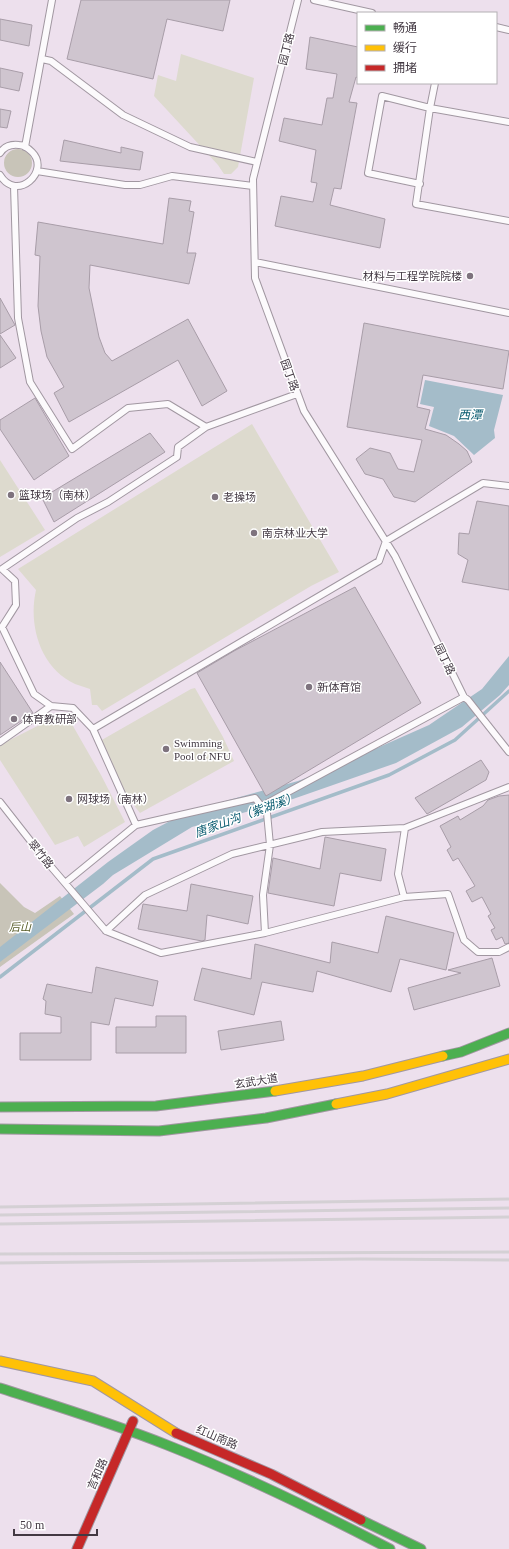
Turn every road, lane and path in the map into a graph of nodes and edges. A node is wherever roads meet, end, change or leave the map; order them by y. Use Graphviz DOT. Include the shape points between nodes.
graph roads {
  1 [pos="52,0"];
  2 [pos="298,0"];
  3 [pos="314,0"];
  4 [pos="368,12"];
  5 [pos="497,28"];
  6 [pos="509,30"];
  7 [pos="42,59"];
  8 [pos="435,84"];
  9 [pos="430,108"];
  10 [pos="509,122"];
  11 [pos="25,147"];
  12 [pos="0,153"];
  13 [pos="257,162"];
  14 [pos="37,171"];
  15 [pos="0,175"];
  16 [pos="420,184"];
  17 [pos="14,186"];
  18 [pos="253,186"];
  19 [pos="509,221"];
  20 [pos="255,262"];
  21 [pos="509,313"];
  22 [pos="297,394"];
  23 [pos="206,427"];
  24 [pos="509,486"];
  25 [pos="386,541"];
  26 [pos="1,627"];
  27 [pos="464,697"];
  28 [pos="52,706"];
  29 [pos="93,729"];
  30 [pos="0,742"];
  31 [pos="509,751"];
  32 [pos="509,787"];
  33 [pos="0,802"];
  34 [pos="262,806"];
  35 [pos="136,826"];
  36 [pos="405,828"];
  37 [pos="270,845"];
  38 [pos="66,883"];
  39 [pos="404,897"];
  40 [pos="106,931"];
  41 [pos="265,933"];
  42 [pos="509,947"];
  43 [pos="509,1033"];
  44 [pos="509,1059"];
  45 [pos="0,1107"];
  46 [pos="0,1129"];
  47 [pos="0,1361"];
  48 [pos="0,1388"];
  49 [pos="138,1408"];
  50 [pos="130,1431"];
  51 [pos="77,1549"];
  52 [pos="390,1549"];
  53 [pos="421,1549"];
  1 -- 7 [label="lane"];
  2 -- 13 [label="lane, 园丁路"];
  3 -- 4 [label="lane"];
  5 -- 6 [label="lane"];
  7 -- 11 [label="lane"];
  7 -- 13 [label="lane" via="51,61 123,115 190,146"];
  8 -- 9 [label="lane"];
  9 -- 10 [label="lane"];
  9 -- 16 [label="lane"];
  9 -- 16 [label="lane" via="382,96 368,173"];
  11 -- 12 [label="lane" via="12,144"];
  11 -- 14 [label="lane" via="34,154"];
  13 -- 18 [label="lane, 园丁路"];
  14 -- 17 [label="lane" via="27,184"];
  14 -- 18 [label="lane" via="124,185 140,185 172,176"];
  15 -- 17 [label="lane" via="3,180"];
  16 -- 19 [label="lane" via="416,204"];
  17 -- 23 [label="lane" via="18,318 30,382 72,449 128,408 168,404"];
  18 -- 20 [label="lane, 园丁路"];
  20 -- 21 [label="lane"];
  20 -- 22 [label="lane, 园丁路" via="255,278"];
  22 -- 23 [label="lane"];
  22 -- 25 [label="lane, 园丁路" via="320,438"];
  23 -- 26 [label="lane" via="178,447 177,457 108,502 76,518 2,569 15,581 16,605"];
  24 -- 25 [label="lane" via="483,483"];
  25 -- 27 [label="lane, 园丁路"];
  25 -- 29 [label="lane" via="379,561"];
  26 -- 28 [label="lane" via="34,694"];
  27 -- 31 [label="lane, 园丁路"];
  27 -- 34 [label="lane"];
  28 -- 29 [label="lane" via="73,708"];
  28 -- 30 [label="lane"];
  29 -- 35 [label="lane"];
  32 -- 36 [label="lane"];
  33 -- 38 [label="lane, 翠竹路"];
  34 -- 35 [label="lane" via="255,798"];
  34 -- 37 [label="lane" via="267,813"];
  35 -- 38 [label="lane"];
  36 -- 37 [label="lane" via="322,832"];
  36 -- 39 [label="lane" via="398,874"];
  37 -- 40 [label="lane" via="232,854 145,895"];
  37 -- 41 [label="lane" via="264,895"];
  38 -- 40 [label="lane, 翠竹路"];
  39 -- 41 [label="lane"];
  39 -- 42 [label="lane" via="448,894 464,940 478,952 499,952"];
  40 -- 41 [label="lane" via="161,953"];
  43 -- 45 [label="main road, 玄武大道" via="461,1052 364,1076 248,1095 156,1106"];
  44 -- 46 [label="main road" via="485,1068 387,1094 266,1118 159,1131"];
  47 -- 49 [label="main road, 红山南路" via="94,1381"];
  48 -- 50 [label="main road"];
  49 -- 50 [label="main road, 言和路"];
  49 -- 53 [label="main road, 红山南路" via="172,1431 271,1474"];
  50 -- 51 [label="main road, 言和路"];
  50 -- 52 [label="main road" via="252,1480"];
}
